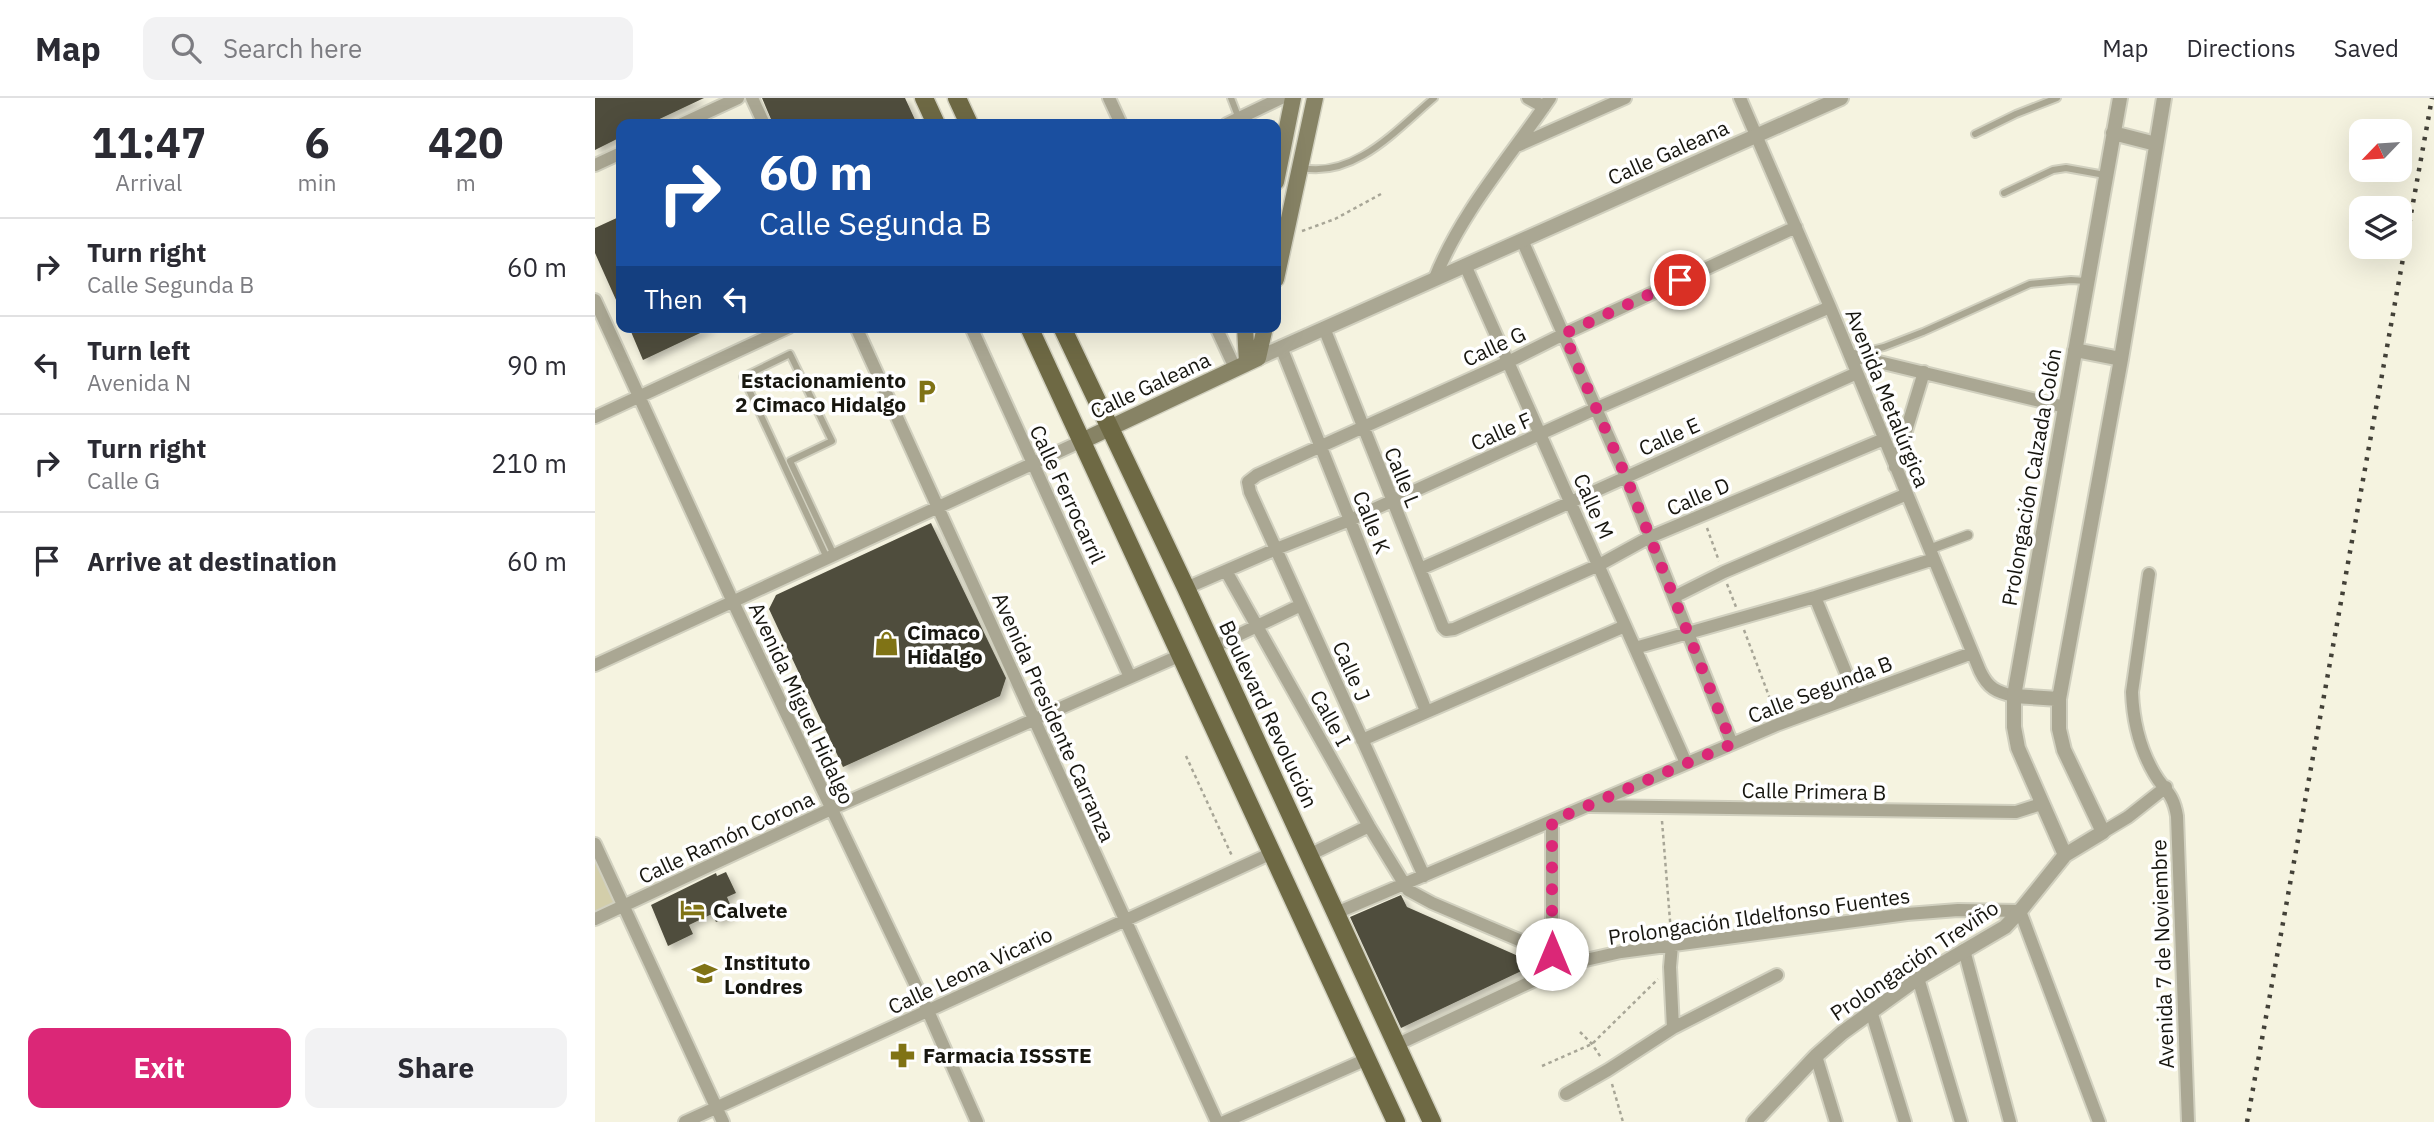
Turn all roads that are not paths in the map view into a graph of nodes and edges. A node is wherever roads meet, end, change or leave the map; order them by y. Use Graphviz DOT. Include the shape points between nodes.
graph roads {
  1 [pos="738,98"];
  2 [pos="752,98"];
  3 [pos="923,98"];
  4 [pos="957,98"];
  5 [pos="1109,98"];
  6 [pos="1231,98"];
  7 [pos="1281,98"];
  8 [pos="1293,98"];
  9 [pos="1315,98"];
  10 [pos="1434,98"];
  11 [pos="1528,98"];
  12 [pos="1625,98"];
  13 [pos="1740,98"];
  14 [pos="2057,98"];
  15 [pos="2120,98"];
  16 [pos="2164,98"];
  17 [pos="1838,99"];
  18 [pos="1547,102"];
  19 [pos="693,119"];
  20 [pos="762,119"];
  21 [pos="934,119"];
  22 [pos="967,119"];
  23 [pos="1119,119"];
  24 [pos="1235,119"];
  25 [pos="1242,119"];
  26 [pos="2113,133"];
  27 [pos="1975,134"];
  28 [pos="1757,136"];
  29 [pos="2156,144"];
  30 [pos="1518,145"];
  31 [pos="616,156"];
  32 [pos="1281,157"];
  33 [pos="595,166"];
  34 [pos="1300,168"];
  35 [pos="2106,176"];
  36 [pos="2004,194"];
  37 [pos="1796,227"];
  38 [pos="1522,240"];
  39 [pos="1281,256"];
  40 [pos="1465,265"];
  41 [pos="1435,278"];
  42 [pos="2087,281"];
  43 [pos="595,300"];
  44 [pos="1831,307"];
  45 [pos="1324,328"];
  46 [pos="776,333"];
  47 [pos="859,333"];
  48 [pos="974,333"];
  49 [pos="1032,333"];
  50 [pos="1065,333"];
  51 [pos="1221,333"];
  52 [pos="1245,333"];
  53 [pos="1262,333"];
  54 [pos="1564,334"];
  55 [pos="1281,347"];
  56 [pos="2075,351"];
  57 [pos="1850,355"];
  58 [pos="2121,359"];
  59 [pos="1508,362"];
  60 [pos="1247,363"];
  61 [pos="1924,372"];
  62 [pos="1857,373"];
  63 [pos="639,397"];
  64 [pos="2065,407"];
  65 [pos="1595,409"];
  66 [pos="595,417"];
  67 [pos="1362,426"];
  68 [pos="1109,428"];
  69 [pos="1541,435"];
  70 [pos="1884,439"];
  71 [pos="1082,441"];
  72 [pos="1320,446"];
  73 [pos="1033,464"];
  74 [pos="1895,467"];
  75 [pos="1626,477"];
  76 [pos="1248,482"];
  77 [pos="1907,494"];
  78 [pos="1392,501"];
  79 [pos="1572,503"];
  80 [pos="938,507"];
  81 [pos="1350,520"];
  82 [pos="1968,535"];
  83 [pos="1650,537"];
  84 [pos="1276,549"];
  85 [pos="1932,554"];
  86 [pos="830,557"];
  87 [pos="1599,565"];
  88 [pos="1420,569"];
  89 [pos="1226,570"];
  90 [pos="2149,574"];
  91 [pos="1186,588"];
  92 [pos="1674,597"];
  93 [pos="1815,597"];
  94 [pos="733,602"];
  95 [pos="1301,605"];
  96 [pos="1257,626"];
  97 [pos="1625,626"];
  98 [pos="1454,629"];
  99 [pos="1688,634"];
  100 [pos="1213,647"];
  101 [pos="1635,648"];
  102 [pos="1972,653"];
  103 [pos="1181,655"];
  104 [pos="595,665"];
  105 [pos="1130,677"];
  106 [pos="1855,695"];
  107 [pos="2014,696"];
  108 [pos="2059,699"];
  109 [pos="1426,712"];
  110 [pos="1034,719"];
  111 [pos="1362,740"];
  112 [pos="1732,744"];
  113 [pos="1686,763"];
  114 [pos="2166,786"];
  115 [pos="2041,804"];
  116 [pos="1585,806"];
  117 [pos="831,809"];
  118 [pos="1552,821"];
  119 [pos="1369,826"];
  120 [pos="2103,832"];
  121 [pos="595,844"];
  122 [pos="1272,853"];
  123 [pos="1309,855"];
  124 [pos="2065,855"];
  125 [pos="1424,876"];
  126 [pos="1404,884"];
  127 [pos="624,906"];
  128 [pos="2020,911"];
  129 [pos="1336,913"];
  130 [pos="595,919"];
  131 [pos="1125,919"];
  132 [pos="1672,944"];
  133 [pos="1964,950"];
  134 [pos="1552,954"];
  135 [pos="1552,972"];
  136 [pos="1777,975"];
  137 [pos="1918,978"];
  138 [pos="928,1011"];
  139 [pos="1871,1011"];
  140 [pos="1673,1028"];
  141 [pos="1396,1045"];
  142 [pos="1816,1056"];
  143 [pos="1367,1059"];
  144 [pos="1566,1094"];
  145 [pos="716,1108"];
  146 [pos="685,1122"];
  147 [pos="723,1122"];
  148 [pos="977,1122"];
  149 [pos="1217,1122"];
  150 [pos="1224,1122"];
  151 [pos="1396,1122"];
  152 [pos="1432,1122"];
  153 [pos="1754,1122"];
  154 [pos="1836,1122"];
  155 [pos="1905,1122"];
  156 [pos="1961,1122"];
  157 [pos="2010,1122"];
  158 [pos="2099,1122"];
  159 [pos="2188,1122"];
  1 -- 19 [label="street"];
  2 -- 20 [label="street"];
  3 -- 21 [label="main road"];
  4 -- 22 [label="main road"];
  5 -- 23 [label="street"];
  6 -- 24 [label="lane"];
  7 -- 25 [label="street"];
  8 -- 32 [label="main road"];
  9 -- 34 [label="main road"];
  10 -- 34 [label="lane" via="1347,164 1331,170"];
  11 -- 18 [label="street"];
  12 -- 30 [label="street"];
  13 -- 28 [label="street, Avenida Metalúrgica"];
  14 -- 27 [label="lane"];
  15 -- 26 [label="street, Prolongación Calzada Colón"];
  16 -- 29 [label="street"];
  17 -- 28 [label="street, Calle Galeana"];
  18 -- 30 [label="street"];
  26 -- 29 [label="street"];
  26 -- 35 [label="street, Prolongación Calzada Colón"];
  28 -- 37 [label="street, Avenida Metalúrgica"];
  28 -- 38 [label="street, Calle Galeana"];
  29 -- 58 [label="street"];
  30 -- 41 [label="street" via="1471,211"];
  31 -- 33 [label="street"];
  34 -- 39 [label="main road"];
  35 -- 36 [label="lane" via="2053,170"];
  35 -- 42 [label="street, Prolongación Calzada Colón"];
  37 -- 44 [label="street, Avenida Metalúrgica"];
  37 -- 54 [label="street, Calle G"];
  38 -- 40 [label="street, Calle Galeana"];
  38 -- 54 [label="street"];
  40 -- 41 [label="street, Calle Galeana"];
  40 -- 59 [label="street, Calle M"];
  41 -- 45 [label="street, Calle Galeana"];
  42 -- 56 [label="street, Prolongación Calzada Colón"];
  42 -- 57 [label="lane" via="2030,284 1923,332"];
  43 -- 63 [label="street, Avenida Miguel Hidalgo"];
  44 -- 57 [label="street, Avenida Metalúrgica"];
  44 -- 65 [label="street, Calle F"];
  45 -- 55 [label="street, Calle Galeana"];
  45 -- 67 [label="street, Calle L"];
  46 -- 63 [label="street"];
  47 -- 80 [label="street, Avenida Presidente Carranza"];
  48 -- 73 [label="street, Calle Ferrocarril"];
  49 -- 71 [label="main road"];
  50 -- 68 [label="main road, Boulevard Revolución"];
  51 -- 60 [label="street"];
  52 -- 60 [label="main road"];
  53 -- 60 [label="main road"];
  54 -- 59 [label="street, Calle G"];
  54 -- 65 [label="street"];
  55 -- 60 [label="street, Calle Galeana"];
  55 -- 72 [label="street, Calle K"];
  56 -- 58 [label="street"];
  56 -- 64 [label="street, Prolongación Calzada Colón"];
  57 -- 61 [label="street"];
  57 -- 62 [label="street, Avenida Metalúrgica"];
  58 -- 108 [label="street"];
  59 -- 67 [label="street, Calle G"];
  59 -- 69 [label="street, Calle M"];
  60 -- 68 [label="main road, Calle Galeana"];
  61 -- 64 [label="street"];
  61 -- 74 [label="street"];
  62 -- 70 [label="street, Avenida Metalúrgica"];
  62 -- 75 [label="street, Calle E"];
  63 -- 66 [label="street"];
  63 -- 94 [label="street, Avenida Miguel Hidalgo"];
  64 -- 107 [label="street, Prolongación Calzada Colón"];
  65 -- 69 [label="street, Calle F"];
  65 -- 75 [label="street"];
  67 -- 72 [label="street, Calle G"];
  67 -- 78 [label="street, Calle L"];
  68 -- 71 [label="main road, Calle Galeana"];
  68 -- 91 [label="main road, Boulevard Revolución"];
  69 -- 78 [label="street, Calle F"];
  69 -- 79 [label="street, Calle M"];
  70 -- 74 [label="street, Avenida Metalúrgica"];
  70 -- 83 [label="street, Calle D"];
  71 -- 73 [label="street, Calle Galeana"];
  71 -- 103 [label="main road"];
  72 -- 76 [label="street, Calle G"];
  72 -- 81 [label="street, Calle K"];
  73 -- 80 [label="street, Calle Galeana"];
  73 -- 105 [label="street, Calle Ferrocarril"];
  74 -- 77 [label="street, Avenida Metalúrgica"];
  75 -- 79 [label="street, Calle E"];
  75 -- 83 [label="street"];
  76 -- 84 [label="street, Calle J"];
  77 -- 85 [label="street, Avenida Metalúrgica"];
  77 -- 92 [label="street"];
  78 -- 81 [label="street, Calle F"];
  78 -- 88 [label="street, Calle L"];
  79 -- 87 [label="street, Calle M"];
  79 -- 88 [label="street, Calle E"];
  80 -- 86 [label="street, Calle Galeana"];
  80 -- 110 [label="street, Avenida Presidente Carranza"];
  81 -- 84 [label="street, Calle F"];
  81 -- 109 [label="street, Calle K"];
  82 -- 85 [label="street"];
  83 -- 87 [label="street, Calle D"];
  83 -- 92 [label="street"];
  84 -- 89 [label="street, Calle F"];
  84 -- 95 [label="street, Calle J"];
  85 -- 93 [label="street"];
  85 -- 102 [label="street, Avenida Metalúrgica"];
  86 -- 86 [label="lane" via="743,377 790,354 832,441 790,461"];
  86 -- 94 [label="street, Calle Galeana"];
  87 -- 97 [label="street, Calle M"];
  87 -- 98 [label="street, Calle D"];
  88 -- 98 [label="street, Calle L" via="1443,627"];
  89 -- 91 [label="street, Calle F"];
  89 -- 96 [label="street, Calle I"];
  90 -- 114 [label="street, Avenida 7 de Noviembre" via="2133,711 2154,774"];
  91 -- 100 [label="main road, Boulevard Revolución"];
  92 -- 99 [label="street"];
  93 -- 99 [label="street"];
  93 -- 106 [label="street"];
  94 -- 104 [label="street, Calle Galeana"];
  94 -- 117 [label="street, Avenida Miguel Hidalgo"];
  95 -- 96 [label="street"];
  95 -- 111 [label="street, Calle J"];
  96 -- 100 [label="street"];
  96 -- 119 [label="street, Calle I"];
  97 -- 101 [label="street, Calle M"];
  97 -- 109 [label="street"];
  99 -- 101 [label="street"];
  99 -- 112 [label="street"];
  100 -- 123 [label="main road, Boulevard Revolución"];
  101 -- 113 [label="street, Calle M"];
  102 -- 106 [label="street, Calle Segunda B"];
  102 -- 107 [label="street, Avenida Metalúrgica" via="1987,685 1997,693"];
  103 -- 105 [label="street, Calle Ramón Corona"];
  103 -- 122 [label="main road"];
  105 -- 110 [label="street, Calle Ramón Corona"];
  106 -- 112 [label="street, Calle Segunda B"];
  107 -- 108 [label="street"];
  107 -- 115 [label="street, Prolongación Calzada Colón" via="2018,748"];
  108 -- 120 [label="street" via="2064,750"];
  109 -- 111 [label="street"];
  110 -- 117 [label="street, Calle Ramón Corona"];
  110 -- 131 [label="street, Avenida Presidente Carranza"];
  111 -- 125 [label="street, Calle J"];
  112 -- 113 [label="street, Calle Segunda B"];
  113 -- 116 [label="street, Calle Segunda B"];
  114 -- 120 [label="street, Prolongación Treviño"];
  114 -- 159 [label="street, Avenida 7 de Noviembre" via="2177,816"];
  115 -- 116 [label="street, Calle Primera B" via="2016,812"];
  115 -- 124 [label="street, Prolongación Calzada Colón"];
  116 -- 118 [label="street, Calle Segunda B"];
  117 -- 127 [label="street, Calle Ramón Corona"];
  117 -- 138 [label="street, Avenida Miguel Hidalgo"];
  118 -- 125 [label="street, Calle Segunda B"];
  118 -- 134 [label="street"];
  119 -- 123 [label="street"];
  119 -- 126 [label="street, Calle I"];
  120 -- 124 [label="street, Prolongación Treviño"];
  121 -- 127 [label="street"];
  122 -- 131 [label="street, Calle Leona Vicario"];
  122 -- 143 [label="main road"];
  123 -- 129 [label="main road, Boulevard Revolución"];
  124 -- 128 [label="street, Prolongación Treviño"];
  125 -- 126 [label="street, Calle Segunda B"];
  126 -- 129 [label="street, Calle Segunda B"];
  126 -- 134 [label="street" via="1432,904"];
  127 -- 130 [label="street, Calle Ramón Corona"];
  127 -- 145 [label="street"];
  128 -- 132 [label="street, Prolongación Ildelfonso Fuentes" via="1907,914"];
  128 -- 133 [label="street, Prolongación Treviño" via="2004,927"];
  128 -- 158 [label="street"];
  129 -- 141 [label="main road, Boulevard Revolución"];
  131 -- 138 [label="street, Calle Leona Vicario"];
  131 -- 149 [label="street, Avenida Presidente Carranza"];
  132 -- 135 [label="street, Prolongación Ildelfonso Fuentes" via="1581,961"];
  132 -- 140 [label="street"];
  133 -- 137 [label="street, Prolongación Treviño"];
  133 -- 157 [label="street"];
  134 -- 135 [label="street"];
  135 -- 141 [label="street, Prolongación Ildelfonso Fuentes"];
  136 -- 140 [label="street"];
  137 -- 139 [label="street, Prolongación Treviño"];
  137 -- 156 [label="street"];
  138 -- 145 [label="street, Calle Leona Vicario"];
  138 -- 148 [label="street, Avenida Miguel Hidalgo"];
  139 -- 142 [label="street, Prolongación Treviño"];
  139 -- 155 [label="street"];
  140 -- 144 [label="street"];
  141 -- 152 [label="main road, Boulevard Revolución"];
  142 -- 153 [label="street, Prolongación Treviño"];
  142 -- 154 [label="street"];
  143 -- 150 [label="street"];
  143 -- 151 [label="main road"];
  145 -- 146 [label="street, Calle Leona Vicario"];
  145 -- 147 [label="street"];
}
